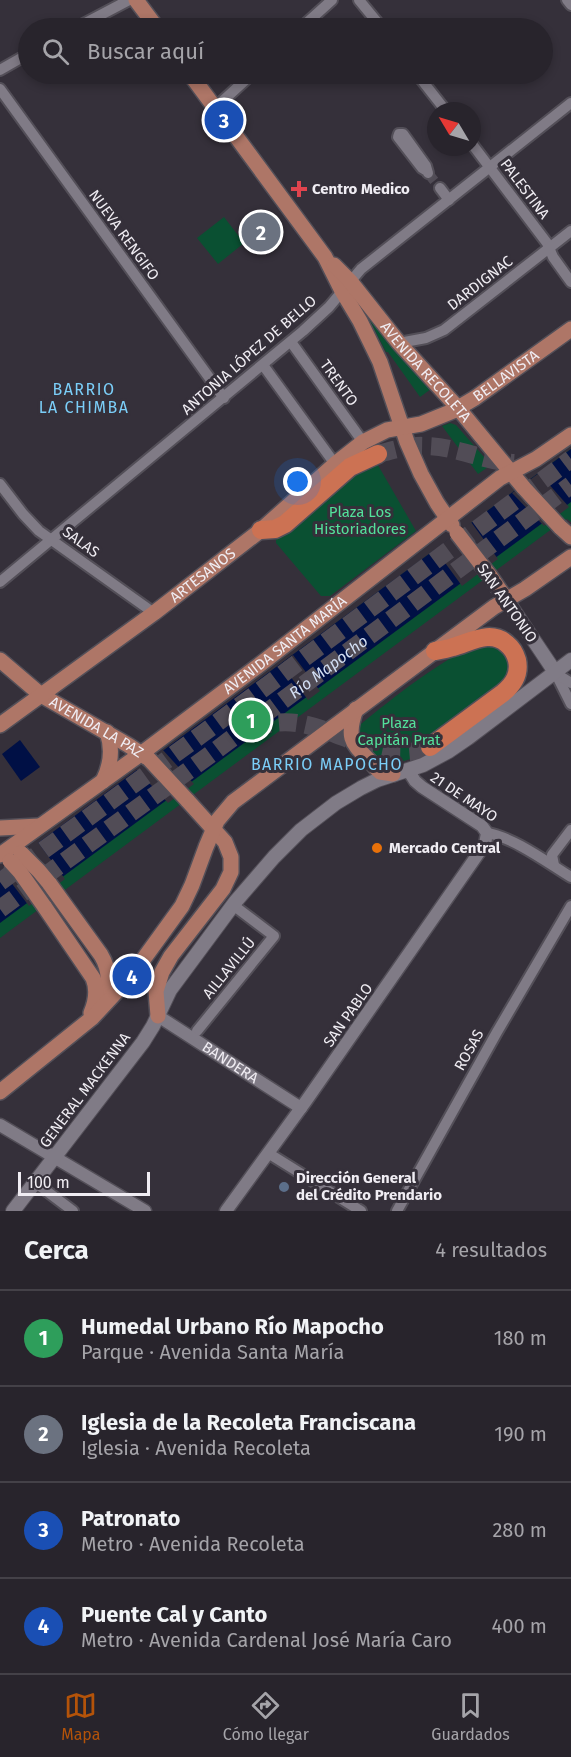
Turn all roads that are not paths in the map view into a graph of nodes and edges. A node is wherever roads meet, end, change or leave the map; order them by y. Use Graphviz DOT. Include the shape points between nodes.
graph roads {
  1 [pos="129,0"];
  2 [pos="136,0"];
  3 [pos="332,0"];
  4 [pos="359,0"];
  5 [pos="567,0"];
  6 [pos="571,5"];
  7 [pos="95,18"];
  8 [pos="150,18"];
  9 [pos="312,18"];
  10 [pos="374,18"];
  11 [pos="18,60"];
  12 [pos="0,70"];
  13 [pos="197,84"];
  14 [pos="241,84"];
  15 [pos="425,84"];
  16 [pos="0,89"];
  17 [pos="439,102"];
  18 [pos="571,103"];
  19 [pos="215,108"];
  20 [pos="481,156"];
  21 [pos="490,167"];
  22 [pos="440,188"];
  23 [pos="448,200"];
  24 [pos="571,231"];
  25 [pos="550,248"];
  26 [pos="571,282"];
  27 [pos="346,286"];
  28 [pos="571,329"];
  29 [pos="291,342"];
  30 [pos="399,343"];
  31 [pos="263,365"];
  32 [pos="224,398"];
  33 [pos="458,408"];
  34 [pos="402,426"];
  35 [pos="571,435"];
  36 [pos="363,442"];
  37 [pos="378,454"];
  38 [pos="335,464"];
  39 [pos="511,472"];
  40 [pos="0,484"];
  41 [pos="447,518"];
  42 [pos="261,530"];
  43 [pos="566,532"];
  44 [pos="51,540"];
  45 [pos="571,557"];
  46 [pos="0,582"];
  47 [pos="506,599"];
  48 [pos="154,613"];
  49 [pos="435,651"];
  50 [pos="0,660"];
  51 [pos="571,660"];
  52 [pos="555,672"];
  53 [pos="571,683"];
  54 [pos="41,695"];
  55 [pos="571,704"];
  56 [pos="356,709"];
  57 [pos="0,725"];
  58 [pos="107,732"];
  59 [pos="430,747"];
  60 [pos="146,756"];
  61 [pos="408,770"];
  62 [pos="393,774"];
  63 [pos="103,781"];
  64 [pos="41,825"];
  65 [pos="0,828"];
  66 [pos="214,828"];
  67 [pos="571,830"];
  68 [pos="487,833"];
  69 [pos="6,852"];
  70 [pos="554,865"];
  71 [pos="571,877"];
  72 [pos="233,905"];
  73 [pos="571,906"];
  74 [pos="100,1010"];
  75 [pos="158,1016"];
  76 [pos="83,1026"];
  77 [pos="197,1031"];
  78 [pos="0,1092"];
  79 [pos="301,1108"];
  80 [pos="0,1125"];
  81 [pos="268,1154"];
  82 [pos="55,1157"];
  83 [pos="36,1183"];
  84 [pos="131,1207"];
  85 [pos="14,1211"];
  86 [pos="73,1211"];
  87 [pos="145,1211"];
  88 [pos="226,1211"];
  89 [pos="361,1211"];
  90 [pos="397,1211"];
  1 -- 7 [label="street"];
  2 -- 8 [label="main road"];
  3 -- 9 [label="street"];
  4 -- 10 [label="street"];
  5 -- 6 [label="street"];
  11 -- 12 [label="street"];
  13 -- 19 [label="main road, AVENIDA RECOLETA"];
  14 -- 19 [label="street"];
  15 -- 17 [label="street"];
  16 -- 32 [label="street, NUEVA RENGIFO"];
  18 -- 21 [label="street, ANTONIA LÓPEZ DE BELLO"];
  19 -- 27 [label="main road, AVENIDA RECOLETA"];
  20 -- 21 [label="street, PALESTINA"];
  21 -- 23 [label="street, ANTONIA LÓPEZ DE BELLO"];
  21 -- 25 [label="street, PALESTINA"];
  22 -- 23 [label="street"];
  23 -- 27 [label="street, ANTONIA LÓPEZ DE BELLO" via="361,269"];
  24 -- 25 [label="street, DARDIGNAC"];
  25 -- 26 [label="street, PALESTINA"];
  25 -- 30 [label="street, DARDIGNAC" via="444,330"];
  27 -- 29 [label="street, ANTONIA LÓPEZ DE BELLO"];
  27 -- 30 [label="main road, AVENIDA RECOLETA"];
  27 -- 34 [label="main road, AVENIDA RECOLETA" via="380,362"];
  28 -- 33 [label="main road, BELLAVISTA"];
  29 -- 31 [label="street, ANTONIA LÓPEZ DE BELLO"];
  29 -- 36 [label="street, TRENTO"];
  30 -- 33 [label="main road, AVENIDA RECOLETA"];
  31 -- 32 [label="street, ANTONIA LÓPEZ DE BELLO"];
  31 -- 38 [label="street"];
  32 -- 44 [label="street, ANTONIA LÓPEZ DE BELLO"];
  33 -- 34 [label="main road, BELLAVISTA" via="421,424"];
  33 -- 39 [label="main road, AVENIDA RECOLETA"];
  34 -- 36 [label="main road, ARTESANOS"];
  34 -- 41 [label="main road, AVENIDA RECOLETA" via="421,474"];
  35 -- 39 [label="main road, AVENIDA SANTA MARÍA"];
  36 -- 38 [label="main road, ARTESANOS"];
  37 -- 42 [label="highway" via="360,461 285,524 275,530"];
  38 -- 42 [label="main road, ARTESANOS"];
  39 -- 41 [label="main road, AVENIDA SANTA MARÍA"];
  39 -- 43 [label="main road, AVENIDA RECOLETA, bridge"];
  40 -- 44 [label="street, SALAS" via="31,524"];
  41 -- 47 [label="main road, SAN ANTONIO, bridge"];
  41 -- 60 [label="main road, AVENIDA SANTA MARÍA"];
  42 -- 48 [label="main road, ARTESANOS"];
  44 -- 46 [label="street, ANTONIA LÓPEZ DE BELLO"];
  44 -- 48 [label="street, SALAS"];
  45 -- 47 [label="main road"];
  47 -- 49 [label="main road"];
  47 -- 52 [label="main road, SAN ANTONIO"];
  48 -- 54 [label="main road, ARTESANOS"];
  49 -- 56 [label="main road"];
  49 -- 59 [label="highway" via="483,637 497,638 514,651 517,673 503,693"];
  50 -- 54 [label="main road, AVENIDA LA PAZ"];
  51 -- 52 [label="main road, GENERAL MACKENNA"];
  52 -- 53 [label="street, SAN ANTONIO"];
  52 -- 55 [label="street"];
  52 -- 61 [label="main road, GENERAL MACKENNA" via="468,738 437,758"];
  54 -- 57 [label="main road, ARTESANOS"];
  54 -- 58 [label="main road, AVENIDA LA PAZ"];
  56 -- 62 [label="main road" via="351,739 380,772"];
  56 -- 66 [label="main road" via="233,802"];
  58 -- 60 [label="main road, AVENIDA LA PAZ"];
  58 -- 63 [label="main road" via="111,751"];
  60 -- 63 [label="main road, AVENIDA SANTA MARÍA"];
  60 -- 66 [label="main road, AVENIDA LA PAZ, bridge"];
  61 -- 62 [label="main road, GENERAL MACKENNA"];
  61 -- 68 [label="street, 21 DE MAYO" via="422,788 477,822"];
  62 -- 72 [label="main road, GENERAL MACKENNA" via="351,794 311,822 274,856"];
  63 -- 64 [label="main road, AVENIDA SANTA MARÍA"];
  64 -- 65 [label="main road"];
  64 -- 69 [label="main road, AVENIDA SANTA MARÍA"];
  66 -- 74 [label="main road" via="188,896 175,918"];
  66 -- 75 [label="main road, AVENIDA LA PAZ" via="229,850 230,875 162,972 156,991"];
  67 -- 70 [label="street" via="552,855"];
  68 -- 70 [label="street, 21 DE MAYO"];
  68 -- 79 [label="street, SAN PABLO" via="482,850"];
  69 -- 74 [label="main road, bridge" via="39,871 101,955 107,966 108,988"];
  69 -- 76 [label="main road, bridge" via="95,982 96,999"];
  70 -- 71 [label="street, 21 DE MAYO"];
  72 -- 75 [label="main road, GENERAL MACKENNA" via="170,990"];
  72 -- 77 [label="street, AILLAVILLÚ" via="274,936"];
  73 -- 90 [label="street, ROSAS"];
  74 -- 76 [label="main road"];
  75 -- 79 [label="street, BANDERA"];
  75 -- 82 [label="main road, GENERAL MACKENNA" via="143,1042"];
  76 -- 78 [label="main road"];
  79 -- 81 [label="street, SAN PABLO"];
  80 -- 82 [label="street"];
  81 -- 88 [label="street, SAN PABLO"];
  81 -- 89 [label="street"];
  82 -- 83 [label="main road, GENERAL MACKENNA"];
  82 -- 84 [label="street"];
  83 -- 85 [label="main road, GENERAL MACKENNA"];
  83 -- 86 [label="street"];
  84 -- 87 [label="street"];
}
